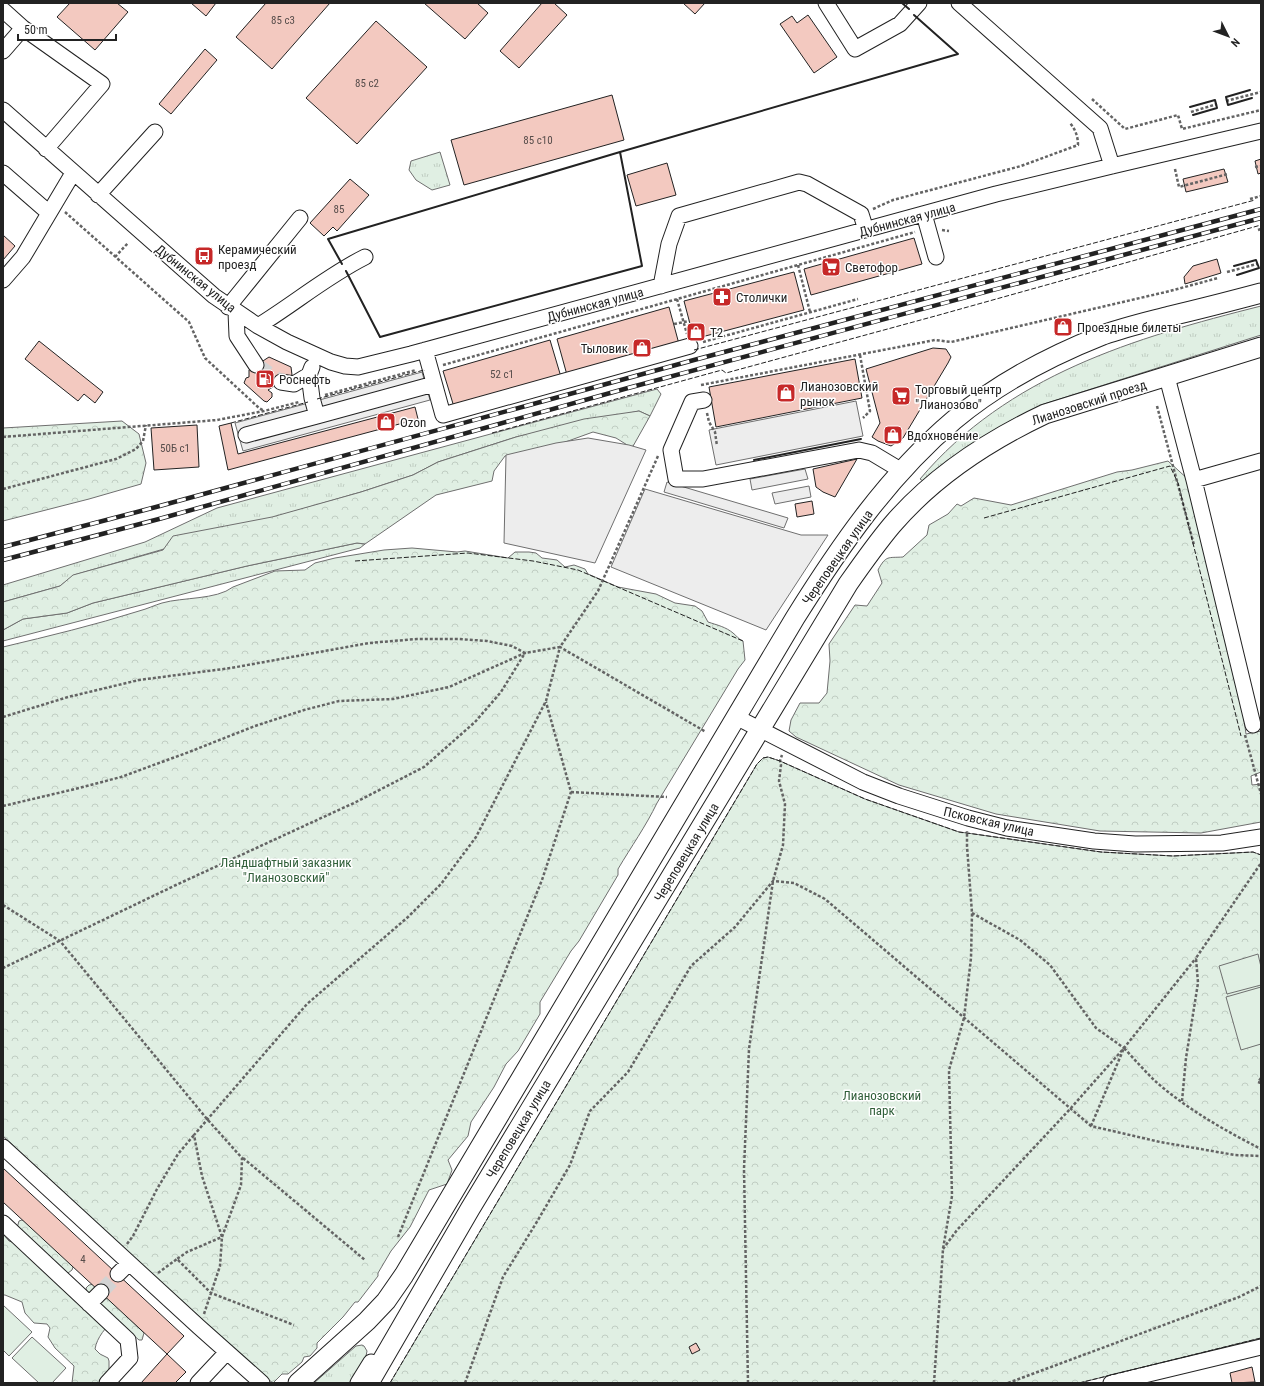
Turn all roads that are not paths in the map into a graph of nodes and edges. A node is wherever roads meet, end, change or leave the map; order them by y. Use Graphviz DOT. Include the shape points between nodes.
graph roads {
  1 [pos="826,3"];
  2 [pos="920,3"];
  3 [pos="959,3"];
  4 [pos="3,10"];
  5 [pos="23,28"];
  6 [pos="5,44"];
  7 [pos="3,110"];
  8 [pos="1261,131"];
  9 [pos="155,132"];
  10 [pos="46,149"];
  11 [pos="1112,166"];
  12 [pos="3,172"];
  13 [pos="74,172"];
  14 [pos="98,194"];
  15 [pos="54,210"];
  16 [pos="924,214"];
  17 [pos="300,218"];
  18 [pos="866,230"];
  19 [pos="365,257"];
  20 [pos="936,257"];
  21 [pos="3,280"];
  22 [pos="661,286"];
  23 [pos="1261,293"];
  24 [pos="232,309"];
  25 [pos="258,326"];
  26 [pos="690,346"];
  27 [pos="425,350"];
  28 [pos="1256,352"];
  29 [pos="317,356"];
  30 [pos="256,365"];
  31 [pos="309,375"];
  32 [pos="1167,377"];
  33 [pos="281,382"];
  34 [pos="434,384"];
  35 [pos="700,394"];
  36 [pos="317,416"];
  37 [pos="246,435"];
  38 [pos="1261,461"];
  39 [pos="902,471"];
  40 [pos="1194,480"];
  41 [pos="913,503"];
  42 [pos="736,717"];
  43 [pos="1253,725"];
  44 [pos="760,730"];
  45 [pos="1261,838"];
  46 [pos="3,1147"];
  47 [pos="449,1200"];
  48 [pos="470,1209"];
  49 [pos="3,1223"];
  50 [pos="124,1258"];
  51 [pos="118,1274"];
  52 [pos="100,1292"];
  53 [pos="89,1304"];
  54 [pos="1261,1347"];
  55 [pos="228,1352"];
  56 [pos="107,1383"];
  57 [pos="198,1383"];
  58 [pos="262,1383"];
  59 [pos="298,1383"];
  60 [pos="308,1383"];
  61 [pos="358,1383"];
  62 [pos="369,1383"];
  63 [pos="1111,1383"];
  1 -- 2 [label="street" via="855,49 900,24"];
  3 -- 11 [label="street" via="1100,128"];
  4 -- 5 [label="street"];
  5 -- 6 [label="street"];
  5 -- 10 [label="street" via="102,84"];
  7 -- 10 [label="street, Дубнинская улица"];
  8 -- 11 [label="street, Дубнинская улица"];
  9 -- 14 [label="street"];
  10 -- 13 [label="street, Дубнинская улица"];
  11 -- 16 [label="street, Дубнинская улица"];
  12 -- 15 [label="street"];
  13 -- 14 [label="street, Дубнинская улица"];
  13 -- 15 [label="street"];
  14 -- 24 [label="street, Дубнинская улица" via="209,292"];
  15 -- 21 [label="street" via="23,257"];
  16 -- 18 [label="street, Дубнинская улица"];
  16 -- 20 [label="street"];
  17 -- 24 [label="street"];
  18 -- 22 [label="street, Дубнинская улица"];
  18 -- 22 [label="street" via="860,214 799,182 679,216 669,244"];
  19 -- 25 [label="street" via="344,268"];
  22 -- 27 [label="street, Дубнинская улица"];
  23 -- 39 [label="main road" via="1127,327 1057,355 1007,383 954,420"];
  24 -- 25 [label="street, Дубнинская улица"];
  24 -- 30 [label="street" via="237,336"];
  25 -- 29 [label="street, Дубнинская улица"];
  26 -- 34 [label="street" via="443,415"];
  27 -- 29 [label="street, Дубнинская улица" via="358,367 345,366"];
  27 -- 34 [label="street"];
  28 -- 32 [label="main road, Лианозовский проезд"];
  29 -- 31 [label="street"];
  31 -- 33 [label="street" via="294,384"];
  31 -- 36 [label="street"];
  32 -- 40 [label="street"];
  32 -- 41 [label="main road, Лианозовский проезд" via="1045,414 1019,426 963,461"];
  34 -- 36 [label="street"];
  35 -- 39 [label="street" via="692,402 671,450 676,479 703,479 859,450 872,453"];
  36 -- 37 [label="street"];
  38 -- 40 [label="street"];
  39 -- 42 [label="main road, Череповецкая улица" via="826,568"];
  40 -- 43 [label="street"];
  41 -- 44 [label="main road, Череповецкая улица" via="892,524 848,584"];
  42 -- 44 [label="street, Псковская улица"];
  42 -- 47 [label="main road, Череповецкая улица"];
  44 -- 45 [label="street, Псковская улица" via="863,782 968,818 1008,828 1094,841 1135,844 1222,843"];
  44 -- 48 [label="main road, Череповецкая улица"];
  46 -- 50 [label="street"];
  47 -- 59 [label="main road, Череповецкая улица" via="386,1301"];
  47 -- 60 [label="street, Череповецкая улица" via="438,1229 393,1301 376,1322"];
  48 -- 61 [label="street, Череповецкая улица" via="448,1235"];
  48 -- 62 [label="main road, Череповецкая улица"];
  49 -- 53 [label="street"];
  50 -- 51 [label="street"];
  50 -- 55 [label="street"];
  52 -- 53 [label="street"];
  53 -- 56 [label="street" via="128,1340 130,1358"];
  54 -- 63 [label="street"];
  55 -- 57 [label="street"];
  55 -- 58 [label="street"];
}
